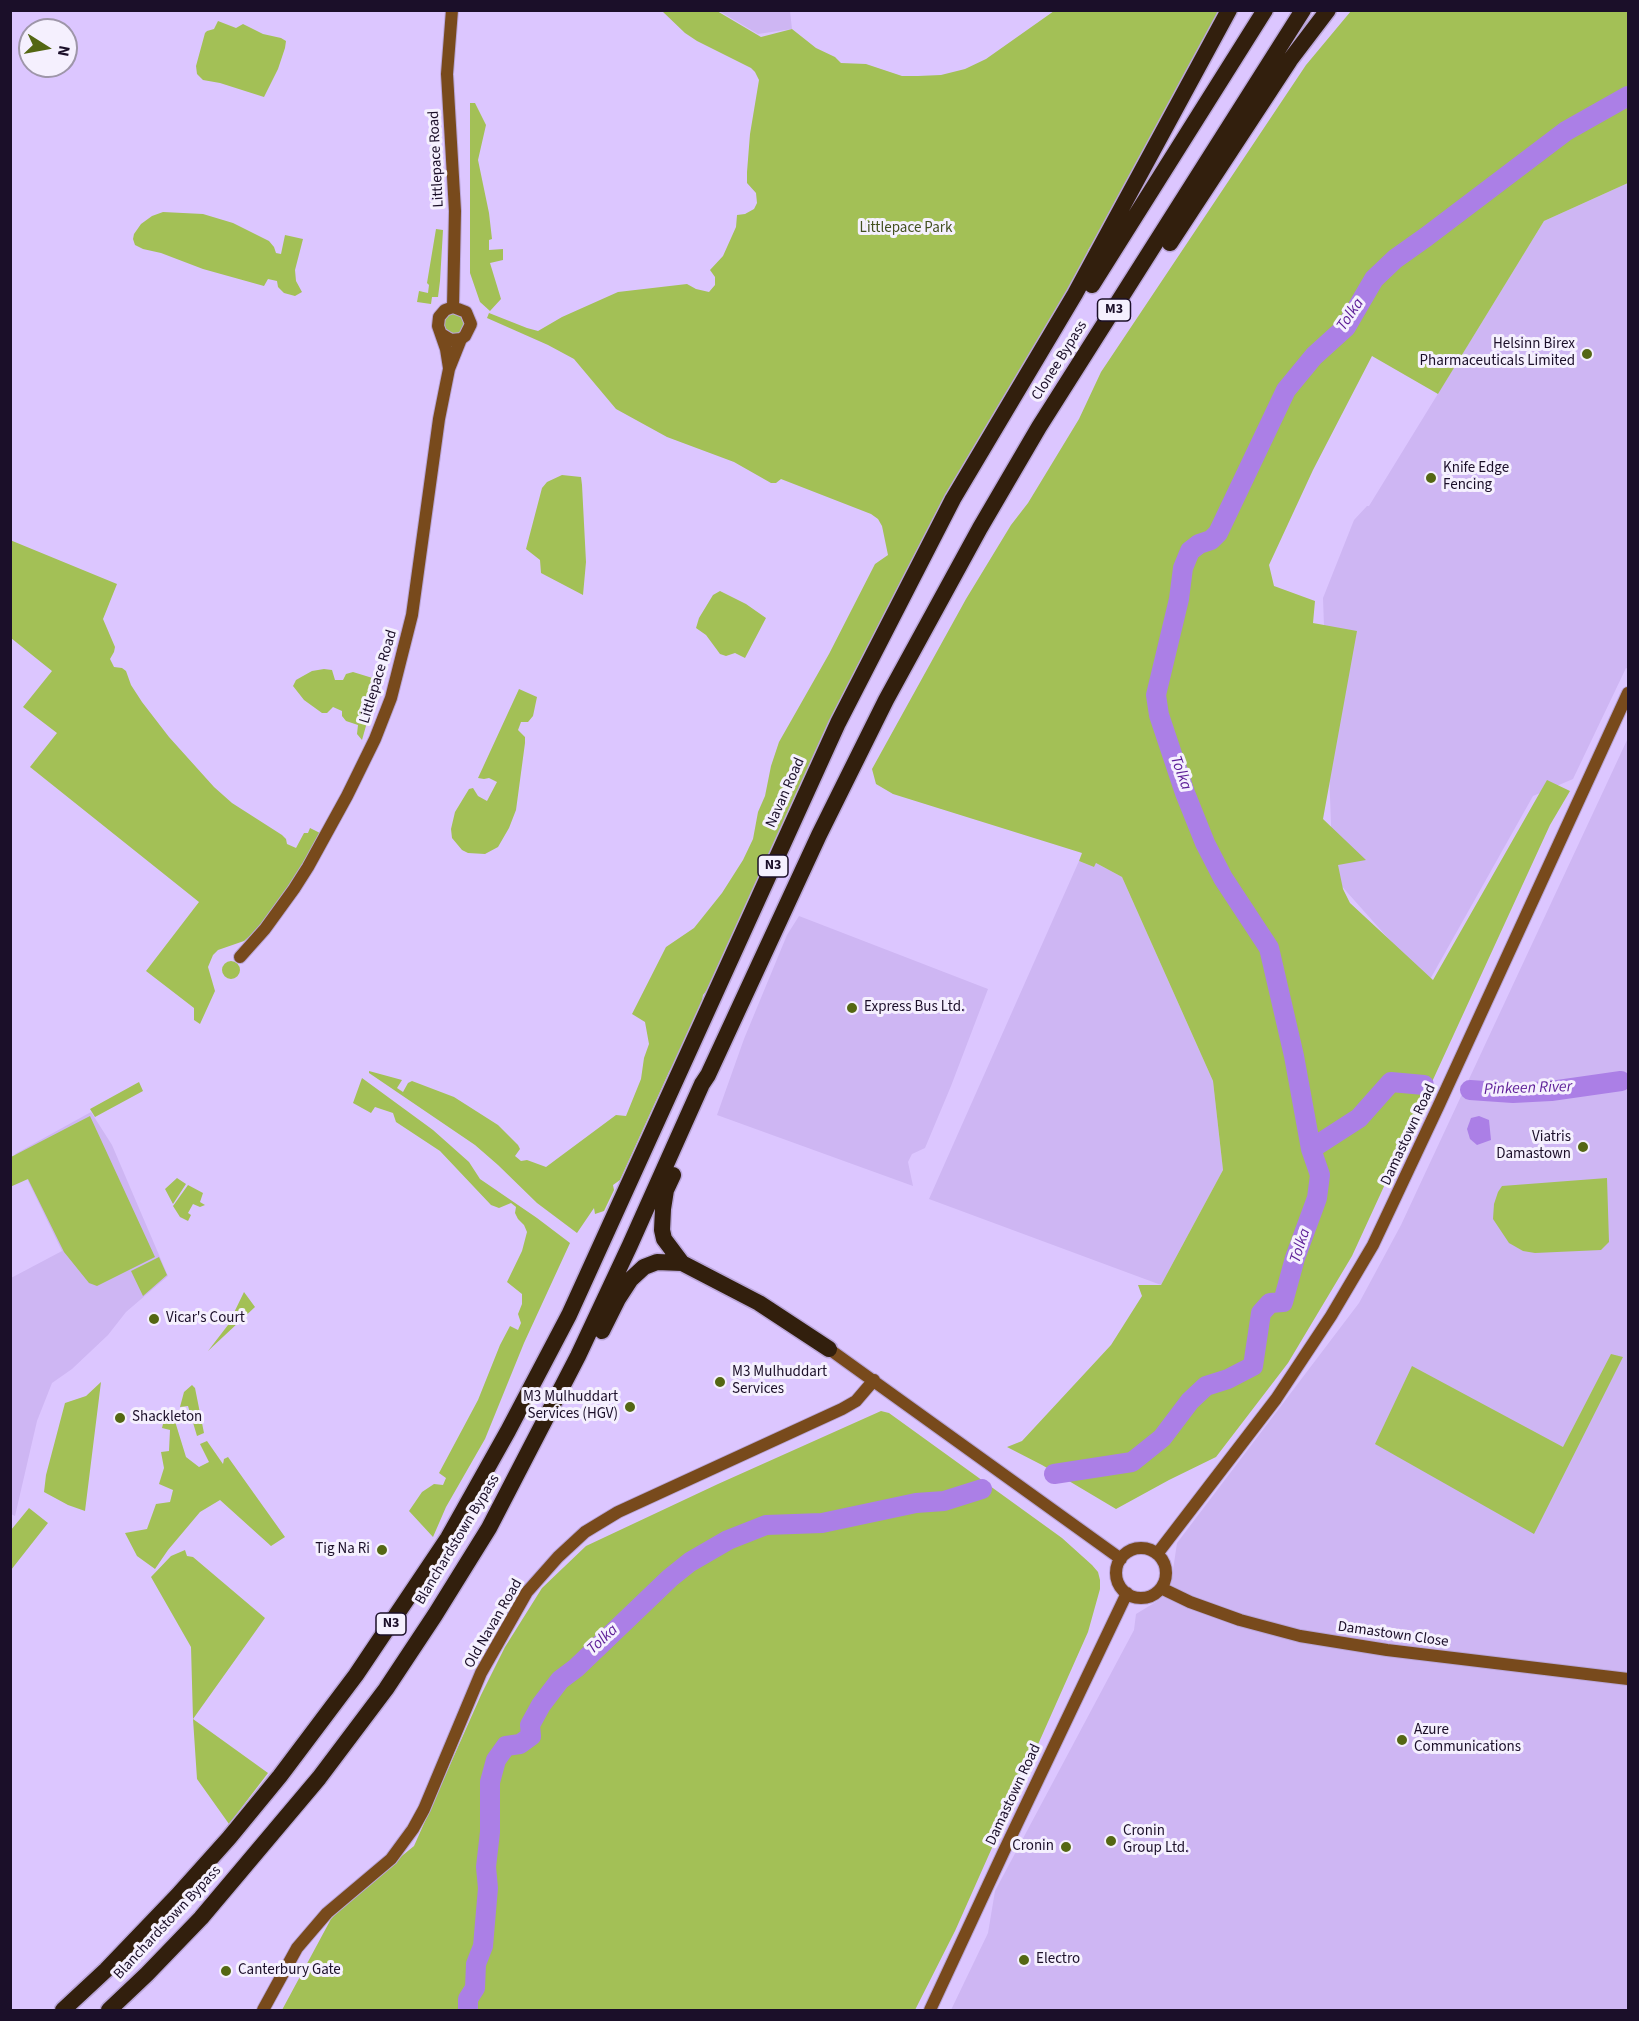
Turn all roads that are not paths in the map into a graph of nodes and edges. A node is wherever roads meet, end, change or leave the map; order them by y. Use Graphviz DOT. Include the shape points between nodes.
graph roads {
  1 [pos="452,10"];
  2 [pos="1229,10"];
  3 [pos="1265,10"];
  4 [pos="1303,10"];
  5 [pos="1328,10"];
  6 [pos="453,307"];
  7 [pos="442,335"];
  8 [pos="461,339"];
  9 [pos="449,369"];
  10 [pos="923,559"];
  11 [pos="932,614"];
  12 [pos="1629,693"];
  13 [pos="240,957"];
  14 [pos="702,1084"];
  15 [pos="632,1178"];
  16 [pos="682,1263"];
  17 [pos="829,1349"];
  18 [pos="874,1380"];
  19 [pos="1157,1554"];
  20 [pos="1121,1559"];
  21 [pos="1161,1588"];
  22 [pos="1128,1593"];
  23 [pos="1629,1679"];
  24 [pos="386,1689"];
  25 [pos="63,2010"];
  26 [pos="109,2010"];
  27 [pos="263,2010"];
  28 [pos="930,2010"];
  1 -- 6 [label="street, Littlepace Road" via="447,74 455,211"];
  2 -- 10 [label="highway" via="1075,294 953,499"];
  3 -- 10 [label="highway, Clonee Bypass / M3"];
  4 -- 11 [label="highway, Clonee Bypass / M3" via="1039,427"];
  5 -- 11 [label="highway" via="1290,60 1041,435"];
  6 -- 7 [label="street" via="439,317"];
  6 -- 8 [label="street" via="469,315 468,332"];
  7 -- 8 [label="street" via="451,340"];
  7 -- 9 [label="street, Littlepace Road"];
  8 -- 9 [label="street, Littlepace Road"];
  9 -- 13 [label="street, Littlepace Road" via="412,615 391,698 375,739 314,858 265,929"];
  10 -- 15 [label="highway, Navan Road / N3" via="838,723"];
  11 -- 14 [label="highway, N3" via="837,799"];
  12 -- 19 [label="street, Damastown Road" via="1373,1245 1276,1399"];
  14 -- 16 [label="highway" via="690,1135 666,1190 663,1209 664,1239"];
  14 -- 24 [label="highway, Blanchardstown Bypass / N3" via="545,1423 489,1528"];
  15 -- 25 [label="highway, Blanchardstown Bypass / N3" via="569,1314 508,1431 448,1538 356,1675 229,1838 106,1970"];
  16 -- 17 [label="highway" via="759,1303"];
  16 -- 24 [label="highway" via="657,1262 631,1279 493,1533 435,1625"];
  17 -- 18 [label="street"];
  18 -- 20 [label="street"];
  18 -- 27 [label="street, Old Navan Road" via="856,1401 842,1409 618,1512 585,1532 552,1563 527,1592 482,1673 412,1830 391,1859 327,1913 297,1948"];
  19 -- 20 [label="street" via="1137,1549"];
  19 -- 21 [label="street" via="1165,1566"];
  20 -- 22 [label="street" via="1118,1581"];
  21 -- 22 [label="street" via="1147,1597 1137,1598"];
  21 -- 23 [label="street, Damastown Close" via="1230,1616 1300,1636"];
  22 -- 28 [label="street, Damastown Road"];
  24 -- 26 [label="highway, Blanchardstown Bypass / N3" via="326,1770 244,1869"];
}
